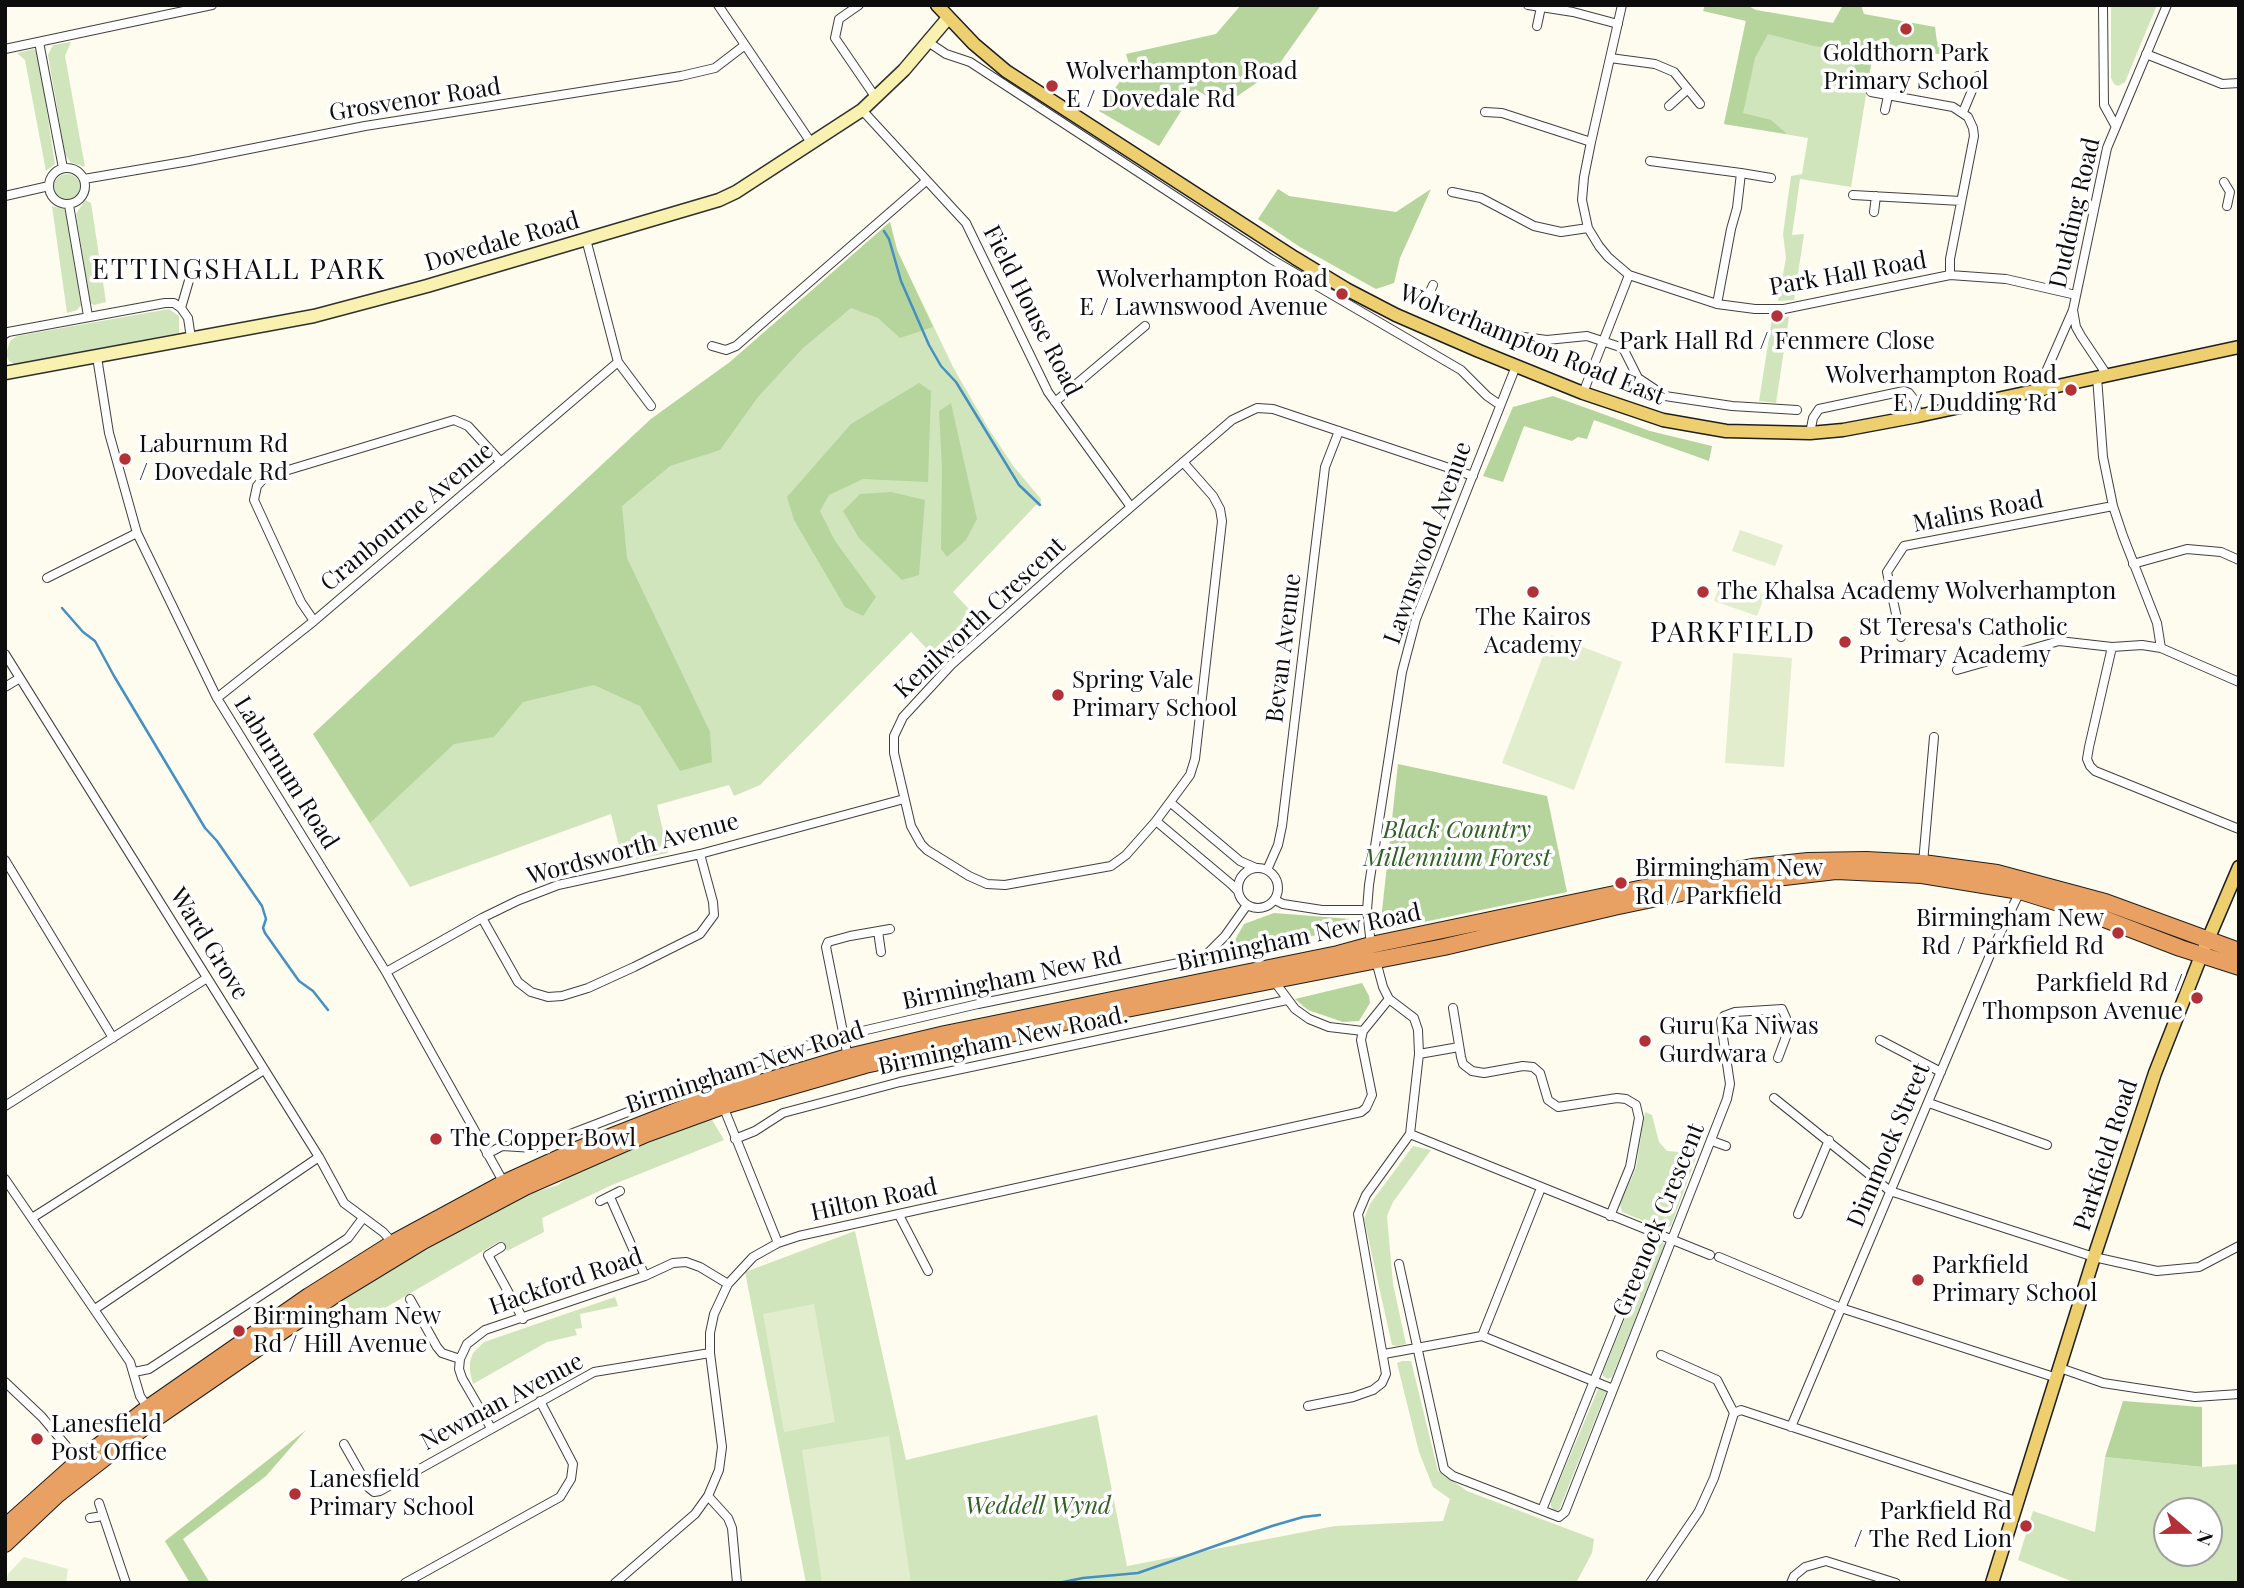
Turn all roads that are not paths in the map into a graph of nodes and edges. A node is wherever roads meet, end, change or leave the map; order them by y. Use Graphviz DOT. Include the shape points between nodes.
graph roads {
  1 [pos="212,5"];
  2 [pos="718,5"];
  3 [pos="859,5"];
  4 [pos="937,5"];
  5 [pos="1528,5"];
  6 [pos="1622,5"];
  7 [pos="2103,5"];
  8 [pos="2166,5"];
  9 [pos="1541,7"];
  10 [pos="948,18"];
  11 [pos="1618,24"];
  12 [pos="1537,26"];
  13 [pos="39,42"];
  14 [pos="928,42"];
  15 [pos="745,45"];
  16 [pos="5,49"];
  17 [pos="2146,54"];
  18 [pos="1610,58"];
  19 [pos="1978,76"];
  20 [pos="2239,83"];
  21 [pos="1688,89"];
  22 [pos="1871,92"];
  23 [pos="1888,96"];
  24 [pos="876,98"];
  25 [pos="1700,104"];
  26 [pos="1669,106"];
  27 [pos="862,110"];
  28 [pos="1885,110"];
  29 [pos="1485,112"];
  30 [pos="1963,112"];
  31 [pos="2115,125"];
  32 [pos="1591,142"];
  33 [pos="813,144"];
  34 [pos="1650,161"];
  35 [pos="63,168"];
  36 [pos="1741,173"];
  37 [pos="1772,178"];
  38 [pos="84,179"];
  39 [pos="926,181"];
  40 [pos="2224,182"];
  41 [pos="49,186"];
  42 [pos="2234,191"];
  43 [pos="1452,192"];
  44 [pos="1853,195"];
  45 [pos="5,196"];
  46 [pos="1876,196"];
  47 [pos="1961,201"];
  48 [pos="69,205"];
  49 [pos="2227,206"];
  50 [pos="1874,212"];
  51 [pos="1588,228"];
  52 [pos="586,239"];
  53 [pos="210,270"];
  54 [pos="181,274"];
  55 [pos="1629,275"];
  56 [pos="1950,275"];
  57 [pos="190,277"];
  58 [pos="1433,285"];
  59 [pos="1412,289"];
  60 [pos="2076,295"];
  61 [pos="1427,298"];
  62 [pos="1717,304"];
  63 [pos="181,308"];
  64 [pos="2073,310"];
  65 [pos="88,316"];
  66 [pos="1145,326"];
  67 [pos="5,334"];
  68 [pos="191,338"];
  69 [pos="1603,340"];
  70 [pos="712,346"];
  71 [pos="2239,347"];
  72 [pos="96,357"];
  73 [pos="618,362"];
  74 [pos="1516,366"];
  75 [pos="5,373"];
  76 [pos="2102,376"];
  77 [pos="2038,390"];
  78 [pos="1583,393"];
  79 [pos="1055,402"];
  80 [pos="1500,405"];
  81 [pos="651,406"];
  82 [pos="1797,410"];
  83 [pos="1918,416"];
  84 [pos="1339,431"];
  85 [pos="1810,433"];
  86 [pos="501,462"];
  87 [pos="1183,462"];
  88 [pos="1473,476"];
  89 [pos="2113,506"];
  90 [pos="1131,507"];
  91 [pos="137,533"];
  92 [pos="2239,560"];
  93 [pos="2133,564"];
  94 [pos="47,578"];
  95 [pos="314,621"];
  96 [pos="1901,637"];
  97 [pos="2112,647"];
  98 [pos="2161,648"];
  99 [pos="5,654"];
  100 [pos="1957,670"];
  101 [pos="20,678"];
  102 [pos="2239,682"];
  103 [pos="5,687"];
  104 [pos="217,698"];
  105 [pos="1934,737"];
  106 [pos="904,799"];
  107 [pos="1171,803"];
  108 [pos="1156,821"];
  109 [pos="2239,829"];
  110 [pos="700,853"];
  111 [pos="5,860"];
  112 [pos="1923,863"];
  113 [pos="2239,867"];
  114 [pos="1256,868"];
  115 [pos="1267,870"];
  116 [pos="2023,885"];
  117 [pos="1239,894"];
  118 [pos="1275,900"];
  119 [pos="1247,905"];
  120 [pos="1367,910"];
  121 [pos="2111,913"];
  122 [pos="482,918"];
  123 [pos="890,929"];
  124 [pos="878,931"];
  125 [pos="2208,940"];
  126 [pos="2239,951"];
  127 [pos="881,952"];
  128 [pos="1374,953"];
  129 [pos="2201,956"];
  130 [pos="2239,967"];
  131 [pos="386,972"];
  132 [pos="207,978"];
  133 [pos="1274,981"];
  134 [pos="1390,999"];
  135 [pos="1287,1000"];
  136 [pos="1453,1008"];
  137 [pos="1363,1031"];
  138 [pos="845,1035"];
  139 [pos="113,1038"];
  140 [pos="1880,1040"];
  141 [pos="1459,1047"];
  142 [pos="1419,1054"];
  143 [pos="848,1057"];
  144 [pos="1778,1058"];
  145 [pos="264,1070"];
  146 [pos="1941,1072"];
  147 [pos="1774,1098"];
  148 [pos="721,1101"];
  149 [pos="1929,1103"];
  150 [pos="5,1106"];
  151 [pos="1410,1134"];
  152 [pos="735,1139"];
  153 [pos="1829,1140"];
  154 [pos="1712,1141"];
  155 [pos="2047,1144"];
  156 [pos="1726,1146"];
  157 [pos="487,1154"];
  158 [pos="318,1157"];
  159 [pos="5,1179"];
  160 [pos="1541,1188"];
  161 [pos="507,1189"];
  162 [pos="620,1191"];
  163 [pos="1890,1191"];
  164 [pos="610,1197"];
  165 [pos="600,1201"];
  166 [pos="1798,1213"];
  167 [pos="899,1215"];
  168 [pos="1610,1216"];
  169 [pos="32,1218"];
  170 [pos="363,1218"];
  171 [pos="1653,1234"];
  172 [pos="1671,1241"];
  173 [pos="778,1243"];
  174 [pos="2239,1246"];
  175 [pos="501,1247"];
  176 [pos="396,1249"];
  177 [pos="2094,1257"];
  178 [pos="1399,1264"];
  179 [pos="928,1271"];
  180 [pos="645,1276"];
  181 [pos="728,1284"];
  182 [pos="410,1299"];
  183 [pos="1841,1308"];
  184 [pos="94,1309"];
  185 [pos="523,1319"];
  186 [pos="1482,1336"];
  187 [pos="1416,1348"];
  188 [pos="710,1353"];
  189 [pos="1384,1354"];
  190 [pos="1661,1355"];
  191 [pos="460,1359"];
  192 [pos="134,1372"];
  193 [pos="2059,1373"];
  194 [pos="1593,1381"];
  195 [pos="5,1382"];
  196 [pos="1613,1389"];
  197 [pos="2239,1394"];
  198 [pos="540,1401"];
  199 [pos="1308,1406"];
  200 [pos="148,1408"];
  201 [pos="1734,1413"];
  202 [pos="1791,1427"];
  203 [pos="491,1429"];
  204 [pos="344,1444"];
  205 [pos="83,1466"];
  206 [pos="708,1496"];
  207 [pos="2020,1502"];
  208 [pos="99,1503"];
  209 [pos="1542,1510"];
  210 [pos="103,1516"];
  211 [pos="90,1518"];
  212 [pos="5,1527"];
  213 [pos="5,1544"];
  214 [pos="126,1583"];
  215 [pos="405,1583"];
  216 [pos="615,1583"];
  217 [pos="737,1583"];
  218 [pos="1650,1583"];
  219 [pos="1791,1583"];
  220 [pos="1896,1583"];
  221 [pos="1992,1583"];
  1 -- 13 [label="street"];
  2 -- 15 [label="street"];
  3 -- 24 [label="street" via="839,19 835,38"];
  4 -- 10 [label="main road, Wolverhampton Road East"];
  5 -- 9 [label="street"];
  6 -- 11 [label="street"];
  7 -- 31 [label="street" via="2104,105"];
  8 -- 17 [label="street, Dudding Road"];
  9 -- 11 [label="street"];
  9 -- 12 [label="street"];
  10 -- 14 [label="street, Dovedale Road"];
  10 -- 74 [label="main road, Wolverhampton Road East" via="1006,71 1295,258 1396,315"];
  11 -- 18 [label="street"];
  13 -- 16 [label="street"];
  13 -- 35 [label="street"];
  14 -- 24 [label="street, Dovedale Road"];
  14 -- 80 [label="street, Wolverhampton Road East" via="971,62 1270,259 1461,370"];
  15 -- 33 [label="street"];
  15 -- 38 [label="street, Grosvenor Road" via="715,68 681,76 365,126"];
  17 -- 20 [label="street" via="2222,84"];
  17 -- 31 [label="street, Dudding Road"];
  18 -- 21 [label="street" via="1655,64 1674,72"];
  18 -- 32 [label="street"];
  19 -- 30 [label="street"];
  21 -- 25 [label="street"];
  21 -- 26 [label="street"];
  22 -- 23 [label="street"];
  23 -- 28 [label="street"];
  23 -- 30 [label="street"];
  24 -- 27 [label="street, Dovedale Road"];
  27 -- 33 [label="street, Dovedale Road"];
  27 -- 39 [label="street, Field House Road"];
  29 -- 32 [label="street" via="1502,113"];
  30 -- 47 [label="street" via="1973,136"];
  31 -- 60 [label="street, Dudding Road" via="2102,164"];
  32 -- 51 [label="street" via="1582,201"];
  33 -- 52 [label="street, Dovedale Road" via="719,200"];
  34 -- 36 [label="street"];
  35 -- 38 [label="street"];
  35 -- 41 [label="street" via="51,177"];
  36 -- 37 [label="street"];
  36 -- 62 [label="street"];
  38 -- 48 [label="street" via="81,198"];
  39 -- 70 [label="street" via="736,346 726,350"];
  39 -- 79 [label="street, Field House Road" via="974,236"];
  40 -- 42 [label="street"];
  41 -- 45 [label="street"];
  41 -- 48 [label="street" via="55,199"];
  42 -- 49 [label="street"];
  43 -- 51 [label="street" via="1481,198 1534,226 1560,232"];
  44 -- 46 [label="street"];
  46 -- 47 [label="street"];
  46 -- 50 [label="street"];
  47 -- 56 [label="street"];
  48 -- 65 [label="street"];
  51 -- 55 [label="street" via="1608,257"];
  52 -- 68 [label="street, Dovedale Road" via="314,316"];
  52 -- 73 [label="street"];
  53 -- 57 [label="street"];
  54 -- 57 [label="street"];
  55 -- 62 [label="street, Park Hall Road"];
  55 -- 69 [label="street"];
  56 -- 60 [label="street, Park Hall Road" via="2006,279"];
  56 -- 62 [label="street, Park Hall Road" via="1784,309"];
  57 -- 63 [label="street"];
  58 -- 61 [label="street"];
  59 -- 61 [label="street"];
  60 -- 64 [label="street, Dudding Road"];
  61 -- 69 [label="street" via="1508,335"];
  63 -- 65 [label="street" via="165,303"];
  63 -- 68 [label="street"];
  64 -- 76 [label="street" via="2076,327"];
  64 -- 77 [label="street, Dudding Road"];
  65 -- 67 [label="street"];
  66 -- 79 [label="street"];
  68 -- 72 [label="street, Dovedale Road"];
  69 -- 78 [label="street"];
  69 -- 82 [label="street" via="1620,347 1637,378 1665,396"];
  71 -- 76 [label="main road, Wolverhampton Road East"];
  72 -- 75 [label="street, Dovedale Road"];
  72 -- 91 [label="street, Laburnum Road" via="109,433"];
  73 -- 81 [label="street"];
  73 -- 86 [label="street, Cranbourne Avenue"];
  74 -- 78 [label="main road, Wolverhampton Road East"];
  74 -- 80 [label="street, Lawnswood Avenue"];
  76 -- 77 [label="main road, Wolverhampton Road East"];
  76 -- 89 [label="street" via="2103,457"];
  77 -- 83 [label="main road, Wolverhampton Road East"];
  78 -- 85 [label="main road, Wolverhampton Road East" via="1685,425"];
  79 -- 90 [label="street, Field House Road"];
  80 -- 88 [label="street, Lawnswood Avenue"];
  83 -- 85 [label="main road, Wolverhampton Road East"];
  83 -- 85 [label="street" via="1915,401 1904,391 1818,409"];
  84 -- 87 [label="street, Kenilworth Crescent" via="1273,408 1257,408 1232,420"];
  84 -- 88 [label="street"];
  84 -- 115 [label="street, Bevan Avenue" via="1325,467 1282,826"];
  86 -- 95 [label="street, Cranbourne Avenue"];
  86 -- 95 [label="street" via="468,426 454,420 283,470 260,481 254,494 257,510"];
  87 -- 90 [label="street, Kenilworth Crescent"];
  87 -- 107 [label="street, Kenilworth Crescent" via="1216,501 1222,530 1195,759"];
  88 -- 120 [label="street, Lawnswood Avenue" via="1416,619 1402,672"];
  89 -- 93 [label="street"];
  89 -- 96 [label="street, Malins Road" via="1904,546 1887,572"];
  90 -- 106 [label="street, Kenilworth Crescent" via="951,665 903,717 894,745"];
  91 -- 94 [label="street"];
  91 -- 104 [label="street, Laburnum Road"];
  92 -- 93 [label="street" via="2221,552 2187,549"];
  93 -- 98 [label="street" via="2157,623"];
  95 -- 104 [label="street, Cranbourne Avenue"];
  97 -- 98 [label="street"];
  97 -- 100 [label="street" via="2059,641"];
  97 -- 109 [label="street" via="2087,759 2090,766"];
  98 -- 102 [label="street"];
  99 -- 101 [label="street, Ward Grove"];
  101 -- 103 [label="street"];
  101 -- 132 [label="street, Ward Grove"];
  104 -- 131 [label="street, Laburnum Road"];
  105 -- 112 [label="street"];
  106 -- 108 [label="street, Kenilworth Crescent" via="921,844 987,884 1005,885 1111,866"];
  106 -- 110 [label="street, Wordsworth Avenue"];
  107 -- 108 [label="street, Kenilworth Crescent"];
  107 -- 114 [label="street" via="1240,861"];
  108 -- 117 [label="street"];
  110 -- 122 [label="street, Wordsworth Avenue" via="558,885"];
  110 -- 122 [label="street" via="714,915 701,934 562,996 531,992 518,982"];
  111 -- 139 [label="street"];
  112 -- 116 [label="highway, Birmingham New Road"];
  112 -- 128 [label="highway, Birmingham New Road" via="1845,860 1752,867"];
  113 -- 125 [label="main road, Parkfield Road"];
  114 -- 115 [label="street"];
  114 -- 117 [label="street" via="1241,877"];
  115 -- 118 [label="street" via="1278,884"];
  116 -- 121 [label="highway, Birmingham New Road"];
  116 -- 128 [label="highway, Birmingham New Road" via="1864,871 1755,879 1444,947"];
  116 -- 146 [label="street, Dimmock Street"];
  117 -- 119 [label="street"];
  118 -- 119 [label="street" via="1263,908"];
  118 -- 120 [label="street" via="1322,909"];
  119 -- 138 [label="street, Birmingham New Rd" via="1203,958"];
  120 -- 128 [label="street, Lawnswood Avenue"];
  121 -- 125 [label="highway, Birmingham New Road"];
  121 -- 129 [label="highway, Birmingham New Road"];
  122 -- 131 [label="street, Wordsworth Avenue"];
  123 -- 124 [label="street"];
  124 -- 127 [label="street"];
  124 -- 138 [label="street" via="828,942 826,947"];
  125 -- 126 [label="highway, Birmingham New Road"];
  125 -- 129 [label="main road, Parkfield Road"];
  128 -- 133 [label="highway, Birmingham New Road"];
  128 -- 134 [label="street, Lawnswood Avenue" via="1382,987"];
  128 -- 143 [label="highway, Birmingham New Road" via="1338,954"];
  129 -- 130 [label="highway, Birmingham New Road"];
  129 -- 177 [label="main road, Parkfield Road" via="2155,1073"];
  131 -- 157 [label="street, Laburnum Road"];
  132 -- 139 [label="street"];
  132 -- 145 [label="street, Ward Grove"];
  133 -- 135 [label="street"];
  133 -- 148 [label="highway, Birmingham New Road" via="909,1054"];
  134 -- 137 [label="street"];
  134 -- 142 [label="street" via="1414,1018"];
  135 -- 137 [label="street" via="1319,1024"];
  135 -- 152 [label="street, Birmingham New Road." via="900,1082 783,1113"];
  136 -- 141 [label="street"];
  137 -- 167 [label="street, Hilton Road" via="1372,1095 1361,1112"];
  138 -- 143 [label="street"];
  138 -- 157 [label="street, Birmingham New Rd" via="787,1051 534,1148 502,1146"];
  139 -- 150 [label="street"];
  140 -- 146 [label="street"];
  141 -- 142 [label="street"];
  141 -- 168 [label="street" via="1463,1064 1478,1073 1534,1067 1548,1100 1558,1107 1617,1098 1636,1105 1639,1118 1630,1167"];
  142 -- 151 [label="street"];
  143 -- 148 [label="highway, Birmingham New Road"];
  144 -- 154 [label="street, Greenock Crescent" via="1787,1034 1782,1009 1724,1016 1730,1084"];
  145 -- 158 [label="street, Ward Grove"];
  145 -- 169 [label="street"];
  146 -- 149 [label="street, Dimmock Street"];
  147 -- 153 [label="street"];
  148 -- 152 [label="street"];
  148 -- 161 [label="highway, Birmingham New Road" via="641,1124"];
  149 -- 155 [label="street"];
  149 -- 163 [label="street, Dimmock Street"];
  151 -- 160 [label="street"];
  151 -- 189 [label="street" via="1357,1214"];
  152 -- 173 [label="street"];
  153 -- 163 [label="street"];
  153 -- 166 [label="street"];
  154 -- 156 [label="street"];
  154 -- 172 [label="street, Greenock Crescent"];
  157 -- 161 [label="street, Laburnum Road"];
  158 -- 170 [label="street, Ward Grove" via="344,1203"];
  158 -- 184 [label="street"];
  159 -- 169 [label="street"];
  160 -- 168 [label="street"];
  160 -- 186 [label="street"];
  161 -- 176 [label="highway, Birmingham New Road"];
  162 -- 164 [label="street"];
  163 -- 177 [label="street"];
  163 -- 183 [label="street, Dimmock Street"];
  164 -- 165 [label="street"];
  164 -- 180 [label="street"];
  167 -- 173 [label="street, Hilton Road"];
  167 -- 179 [label="street"];
  168 -- 171 [label="street"];
  169 -- 184 [label="street"];
  170 -- 176 [label="street, Ward Grove"];
  170 -- 192 [label="street" via="348,1238 149,1369"];
  171 -- 172 [label="street"];
  171 -- 194 [label="street, Greenock Crescent"];
  172 -- 183 [label="street"];
  172 -- 196 [label="street, Greenock Crescent"];
  173 -- 181 [label="street, Hilton Road" via="752,1257"];
  174 -- 177 [label="street" via="2199,1267 2157,1270"];
  175 -- 185 [label="street" via="488,1255"];
  176 -- 200 [label="highway, Birmingham New Road" via="309,1296"];
  176 -- 205 [label="highway, Birmingham New Road"];
  177 -- 193 [label="main road, Parkfield Road"];
  178 -- 187 [label="street"];
  180 -- 181 [label="street, Hackford Road" via="686,1262"];
  180 -- 185 [label="street, Hackford Road"];
  181 -- 188 [label="street, Hilton Road" via="714,1314"];
  182 -- 191 [label="street" via="437,1347"];
  183 -- 193 [label="street"];
  183 -- 202 [label="street, Dimmock Street"];
  184 -- 192 [label="street"];
  185 -- 191 [label="street, Hackford Road" via="474,1337"];
  186 -- 187 [label="street"];
  186 -- 194 [label="street"];
  187 -- 189 [label="street"];
  187 -- 209 [label="street" via="1444,1469"];
  188 -- 198 [label="street, Newman Avenue" via="594,1372"];
  188 -- 206 [label="street, Hilton Road" via="722,1447"];
  189 -- 199 [label="street" via="1387,1374 1373,1390"];
  190 -- 201 [label="street" via="1717,1380"];
  191 -- 203 [label="street" via="462,1378"];
  192 -- 200 [label="street"];
  193 -- 197 [label="street" via="2195,1397"];
  193 -- 207 [label="main road, Parkfield Road"];
  194 -- 196 [label="street"];
  194 -- 209 [label="street, Greenock Crescent"];
  195 -- 205 [label="street"];
  196 -- 209 [label="street, Greenock Crescent" via="1565,1512 1559,1517"];
  198 -- 203 [label="street, Newman Avenue"];
  198 -- 215 [label="street" via="573,1464 571,1479 560,1497"];
  200 -- 205 [label="highway, Birmingham New Road"];
  201 -- 202 [label="street" via="1741,1410"];
  201 -- 218 [label="street" via="1699,1511"];
  202 -- 207 [label="street"];
  203 -- 204 [label="street, Newman Avenue" via="374,1492"];
  205 -- 212 [label="highway, Birmingham New Road"];
  205 -- 213 [label="highway, Birmingham New Road"];
  206 -- 216 [label="street, Hilton Road" via="695,1514"];
  206 -- 217 [label="street" via="732,1528"];
  207 -- 221 [label="main road, Parkfield Road"];
  208 -- 210 [label="street"];
  210 -- 211 [label="street"];
  210 -- 214 [label="street"];
  219 -- 220 [label="street" via="1805,1567 1826,1561"];
}
